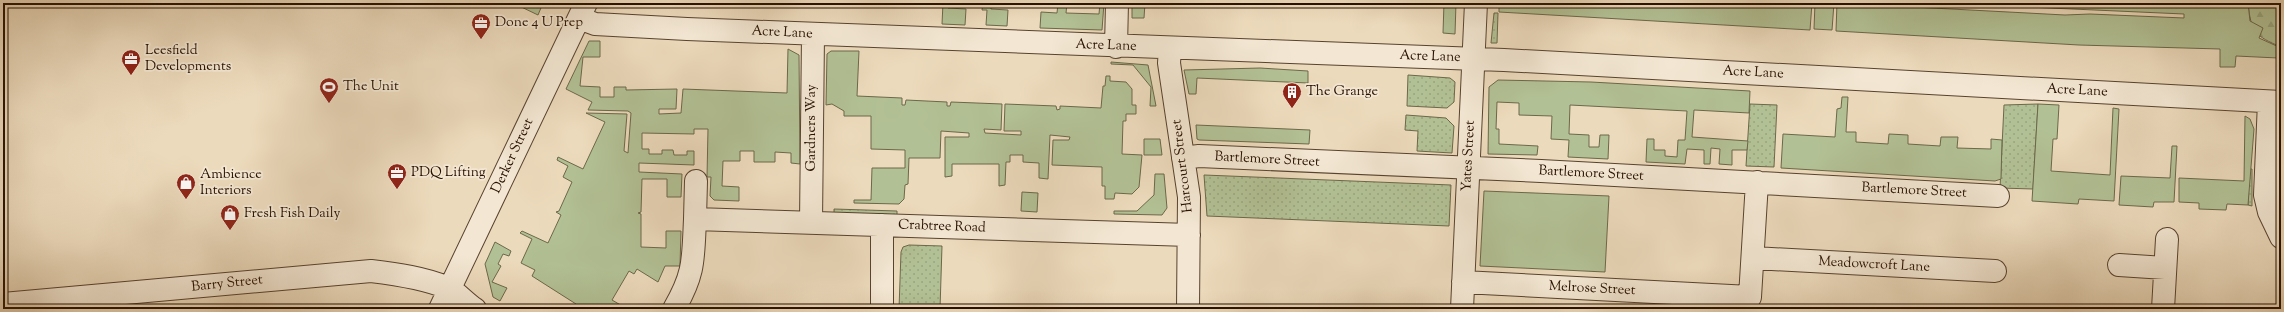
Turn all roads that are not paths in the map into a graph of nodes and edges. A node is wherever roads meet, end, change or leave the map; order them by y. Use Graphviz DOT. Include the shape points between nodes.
graph roads {
  1 [pos="1117,3"];
  2 [pos="1476,3"];
  3 [pos="583,10"];
  4 [pos="813,35"];
  5 [pos="1116,47"];
  6 [pos="1170,48"];
  7 [pos="1473,59"];
  8 [pos="2275,102"];
  9 [pos="1183,158"];
  10 [pos="1468,169"];
  11 [pos="696,181"];
  12 [pos="1757,182"];
  13 [pos="1998,196"];
  14 [pos="695,219"];
  15 [pos="811,222"];
  16 [pos="882,224"];
  17 [pos="1190,235"];
  18 [pos="2281,237"];
  19 [pos="2167,239"];
  20 [pos="1754,258"];
  21 [pos="2119,265"];
  22 [pos="2165,268"];
  23 [pos="1995,271"];
  24 [pos="1463,282"];
  25 [pos="450,288"];
  26 [pos="3,304"];
  27 [pos="440,309"];
  28 [pos="475,309"];
  29 [pos="674,309"];
  30 [pos="882,309"];
  31 [pos="1188,309"];
  32 [pos="1462,309"];
  33 [pos="2163,309"];
  1 -- 5 [label="street"];
  2 -- 7 [label="street, Yates Street"];
  3 -- 4 [label="street, Acre Lane" via="595,24"];
  3 -- 25 [label="street, Derker Street"];
  4 -- 5 [label="street, Acre Lane"];
  4 -- 15 [label="street, Gardners Way"];
  5 -- 6 [label="street, Acre Lane"];
  6 -- 7 [label="street, Acre Lane"];
  6 -- 9 [label="street, Harcourt Street" via="1169,63"];
  7 -- 8 [label="street, Acre Lane"];
  7 -- 10 [label="street, Yates Street"];
  8 -- 18 [label="street" via="2265,195 2269,212"];
  9 -- 10 [label="street, Bartlemore Street" via="1199,156"];
  9 -- 17 [label="street, Harcourt Street" via="1189,197"];
  10 -- 12 [label="street, Bartlemore Street"];
  10 -- 24 [label="street, Yates Street"];
  11 -- 14 [label="street"];
  12 -- 13 [label="street, Bartlemore Street"];
  12 -- 20 [label="street, Melrose Street"];
  14 -- 15 [label="street, Crabtree Road"];
  14 -- 29 [label="street" via="693,268"];
  15 -- 16 [label="street, Crabtree Road"];
  16 -- 17 [label="street, Crabtree Road"];
  16 -- 30 [label="street"];
  17 -- 31 [label="street, Harcourt Street"];
  19 -- 22 [label="street"];
  20 -- 23 [label="street, Meadowcroft Lane"];
  20 -- 24 [label="street, Melrose Street" via="1750,297"];
  21 -- 22 [label="street"];
  22 -- 33 [label="street"];
  24 -- 32 [label="street, Yates Street"];
  25 -- 26 [label="street, Barry Street" via="396,274 371,271"];
  25 -- 27 [label="street, Derker Street"];
  25 -- 28 [label="street"];
}
